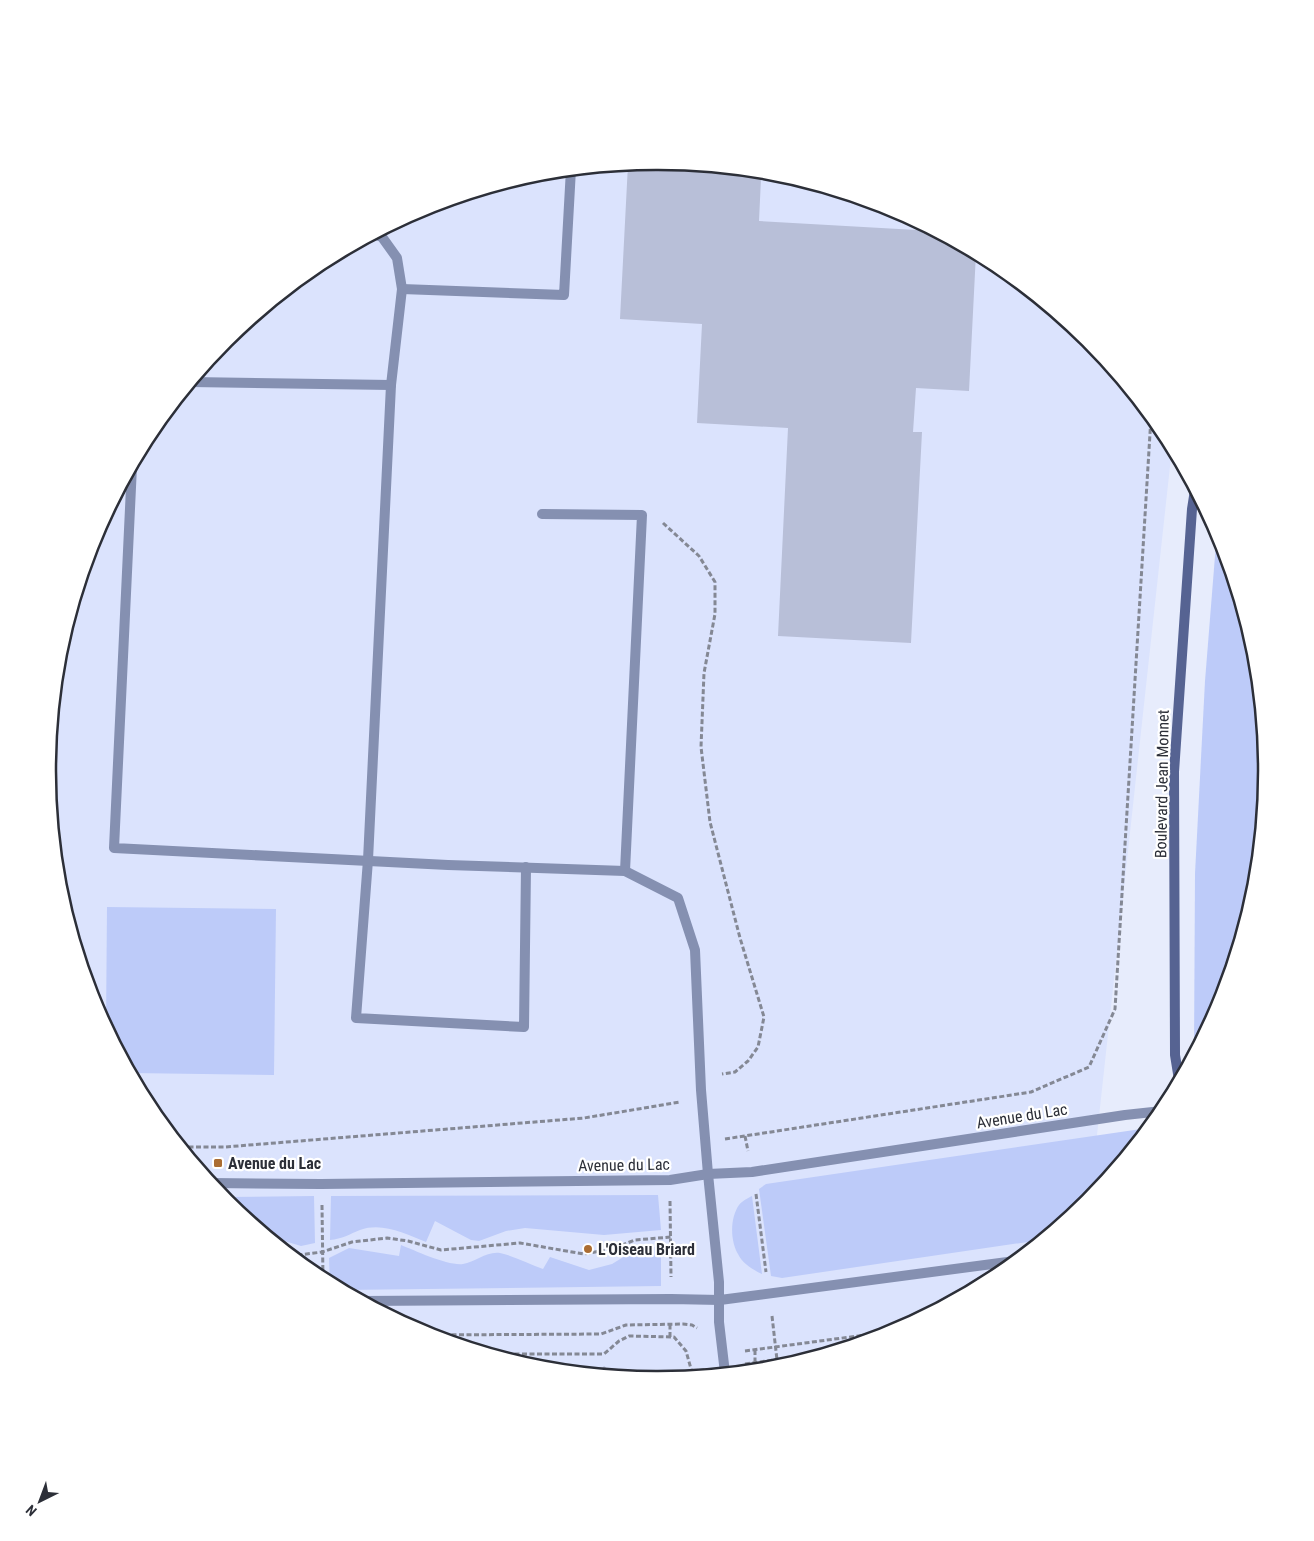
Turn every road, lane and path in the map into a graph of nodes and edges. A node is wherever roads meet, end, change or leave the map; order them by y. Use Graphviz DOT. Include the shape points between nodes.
graph roads {
  1 [pos="572,176"];
  2 [pos="382,237"];
  3 [pos="402,288"];
  4 [pos="198,382"];
  5 [pos="391,385"];
  6 [pos="1150,428"];
  7 [pos="131,480"];
  8 [pos="1193,500"];
  9 [pos="542,514"];
  10 [pos="642,515"];
  11 [pos="368,860"];
  12 [pos="526,867"];
  13 [pos="624,871"];
  14 [pos="1177,1070"];
  15 [pos="702,1090"];
  16 [pos="1151,1113"];
  17 [pos="745,1136"];
  18 [pos="724,1139"];
  19 [pos="189,1147"];
  20 [pos="748,1153"];
  21 [pos="708,1174"];
  22 [pos="670,1180"];
  23 [pos="221,1183"];
  24 [pos="321,1184"];
  25 [pos="756,1195"];
  26 [pos="670,1237"];
  27 [pos="322,1252"];
  28 [pos="302,1255"];
  29 [pos="1001,1263"];
  30 [pos="323,1270"];
  31 [pos="766,1272"];
  32 [pos="671,1299"];
  33 [pos="720,1300"];
  34 [pos="376,1301"];
  35 [pos="772,1316"];
  36 [pos="670,1325"];
  37 [pos="452,1335"];
  38 [pos="858,1336"];
  39 [pos="670,1338"];
  40 [pos="722,1341"];
  41 [pos="775,1348"];
  42 [pos="755,1350"];
  43 [pos="515,1354"];
  44 [pos="777,1360"];
  45 [pos="754,1363"];
  46 [pos="724,1367"];
  47 [pos="692,1371"];
  1 -- 3 [label="street" via="564,295"];
  2 -- 3 [label="street" via="397,258"];
  3 -- 5 [label="street"];
  4 -- 5 [label="street"];
  5 -- 11 [label="street"];
  6 -- 17 [label="path" via="1115,1009 1089,1067 1031,1092"];
  7 -- 11 [label="street" via="114,848"];
  8 -- 14 [label="main road, Boulevard Jean Monnet" via="1174,772"];
  9 -- 10 [label="street"];
  10 -- 13 [label="street"];
  10 -- 15 [label="path" via="661,521 700,556 714,582 716,614 704,673 702,756 710,822 764,1017 758,1046 748,1062 735,1072 723,1073"];
  11 -- 12 [label="street"];
  11 -- 12 [label="street" via="356,1018 524,1027"];
  12 -- 13 [label="street"];
  13 -- 15 [label="street" via="678,898 695,950"];
  15 -- 19 [label="path" via="684,1101 584,1118 225,1147"];
  15 -- 21 [label="street"];
  16 -- 21 [label="street, Avenue du Lac" via="752,1172"];
  17 -- 18 [label="path"];
  17 -- 20 [label="path"];
  21 -- 22 [label="street, Avenue du Lac"];
  21 -- 33 [label="street"];
  22 -- 24 [label="street, Avenue du Lac"];
  22 -- 26 [label="path"];
  23 -- 24 [label="street, Avenue du Lac"];
  24 -- 27 [label="path"];
  25 -- 31 [label="path"];
  26 -- 27 [label="path" via="636,1240 584,1254 520,1243 441,1250 387,1238 352,1242"];
  26 -- 32 [label="path"];
  27 -- 28 [label="path"];
  27 -- 30 [label="path"];
  29 -- 33 [label="street"];
  32 -- 33 [label="street"];
  32 -- 34 [label="street"];
  32 -- 36 [label="path"];
  33 -- 40 [label="street"];
  35 -- 41 [label="path"];
  36 -- 37 [label="path" via="626,1325 601,1334"];
  36 -- 39 [label="path"];
  36 -- 40 [label="path" via="692,1325"];
  38 -- 41 [label="path"];
  39 -- 43 [label="path" via="629,1336 604,1354"];
  39 -- 47 [label="path" via="674,1337 686,1351"];
  40 -- 42 [label="path" via="741,1351"];
  40 -- 46 [label="street"];
  41 -- 42 [label="path"];
  41 -- 44 [label="path"];
  42 -- 45 [label="path"];
}
